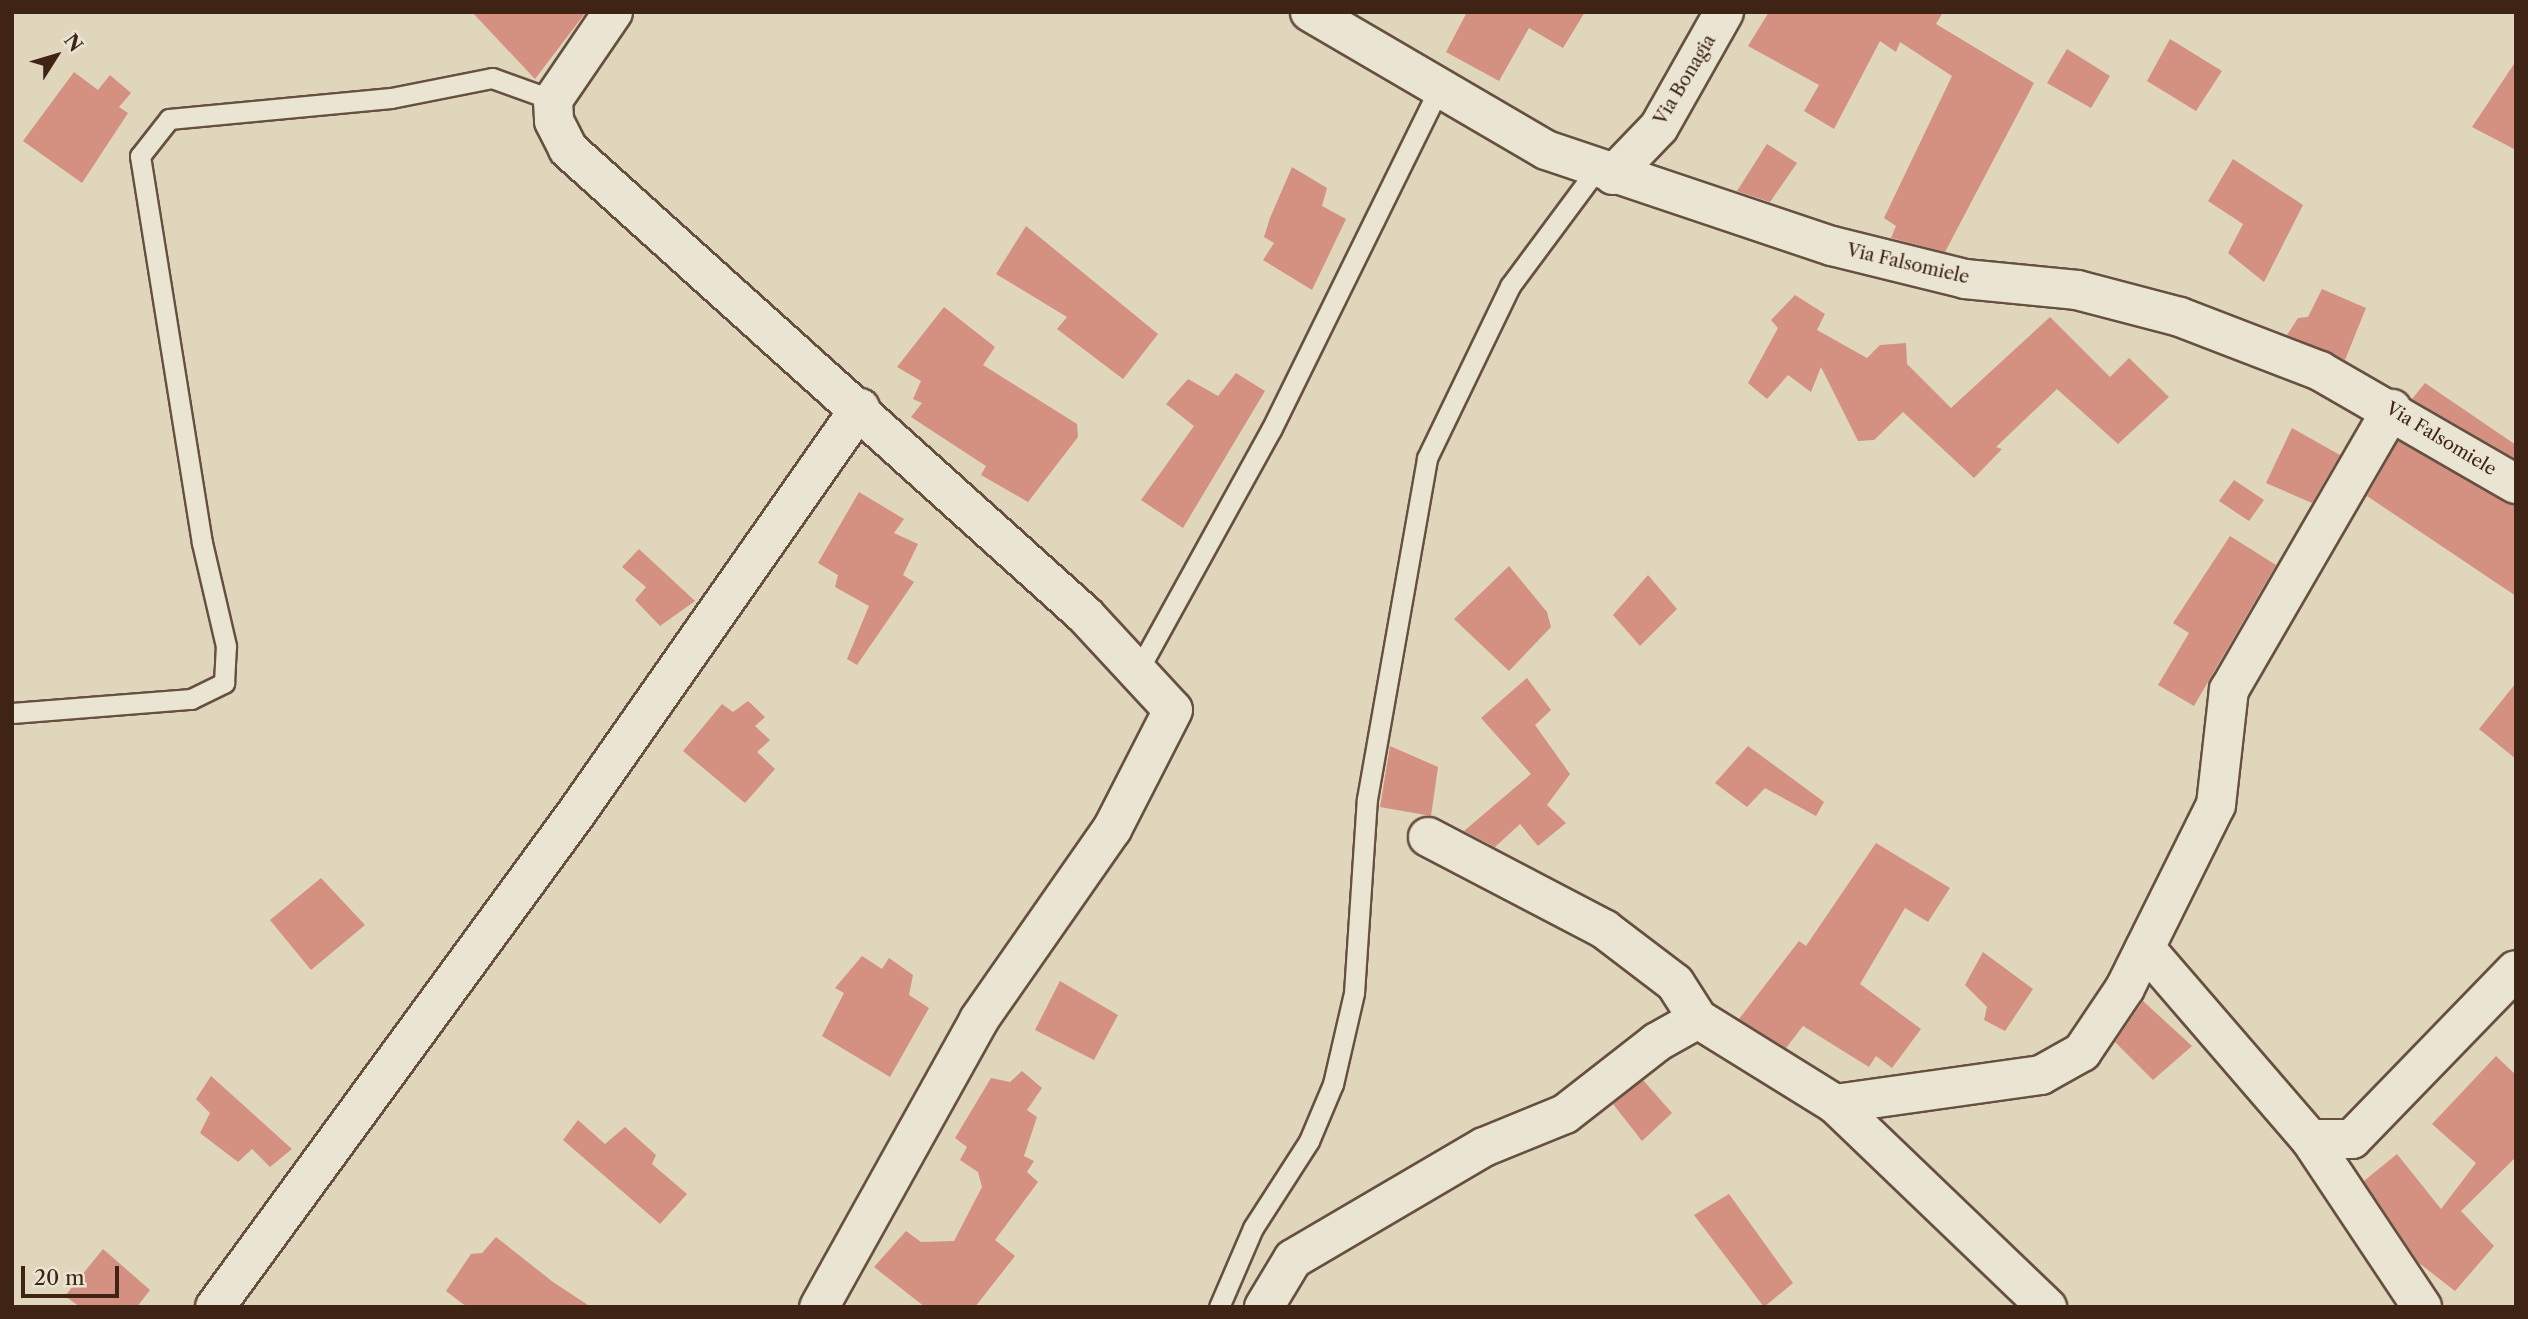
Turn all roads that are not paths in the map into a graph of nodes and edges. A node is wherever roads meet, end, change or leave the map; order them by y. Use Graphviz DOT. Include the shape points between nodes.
graph roads {
  1 [pos="612,12"];
  2 [pos="1310,12"];
  3 [pos="1724,12"];
  4 [pos="1440,87"];
  5 [pos="553,100"];
  6 [pos="1605,172"];
  7 [pos="860,408"];
  8 [pos="2392,409"];
  9 [pos="2516,484"];
  10 [pos="1140,667"];
  11 [pos="12,713"];
  12 [pos="1428,837"];
  13 [pos="2144,948"];
  14 [pos="2516,970"];
  15 [pos="1698,1019"];
  16 [pos="1835,1104"];
  17 [pos="2310,1139"];
  18 [pos="215,1307"];
  19 [pos="819,1307"];
  20 [pos="1219,1307"];
  21 [pos="1264,1307"];
  22 [pos="2048,1307"];
  23 [pos="2422,1307"];
  1 -- 5 [label="street"];
  2 -- 4 [label="street, Via Falsomiele"];
  3 -- 6 [label="street, Via Bonagia" via="1659,127"];
  4 -- 6 [label="street, Via Falsomiele" via="1546,150"];
  4 -- 10 [label="lane" via="1271,430"];
  5 -- 7 [label="street" via="554,121 568,149"];
  5 -- 11 [label="lane" via="492,78 364,101 169,119 140,156 202,543 226,646 224,683 191,699"];
  6 -- 8 [label="street, Via Falsomiele" via="1832,246 1965,279 2077,290 2180,317 2320,371"];
  6 -- 20 [label="lane" via="1510,286 1427,458 1367,799 1354,993 1333,1084 1308,1141 1253,1227"];
  7 -- 10 [label="street"];
  7 -- 18 [label="street" via="567,826"];
  8 -- 9 [label="street, Via Falsomiele"];
  8 -- 13 [label="street" via="2230,690 2216,805"];
  10 -- 19 [label="street" via="1172,710 1167,722 1112,829 979,1020"];
  12 -- 15 [label="street" via="1604,929 1675,983"];
  13 -- 16 [label="street" via="2082,1052 2041,1074"];
  13 -- 17 [label="street"];
  14 -- 17 [label="street" via="2352,1139"];
  15 -- 16 [label="street"];
  15 -- 21 [label="street" via="1657,1042 1565,1114 1484,1147 1293,1259"];
  16 -- 22 [label="street"];
  17 -- 23 [label="street"];
}
